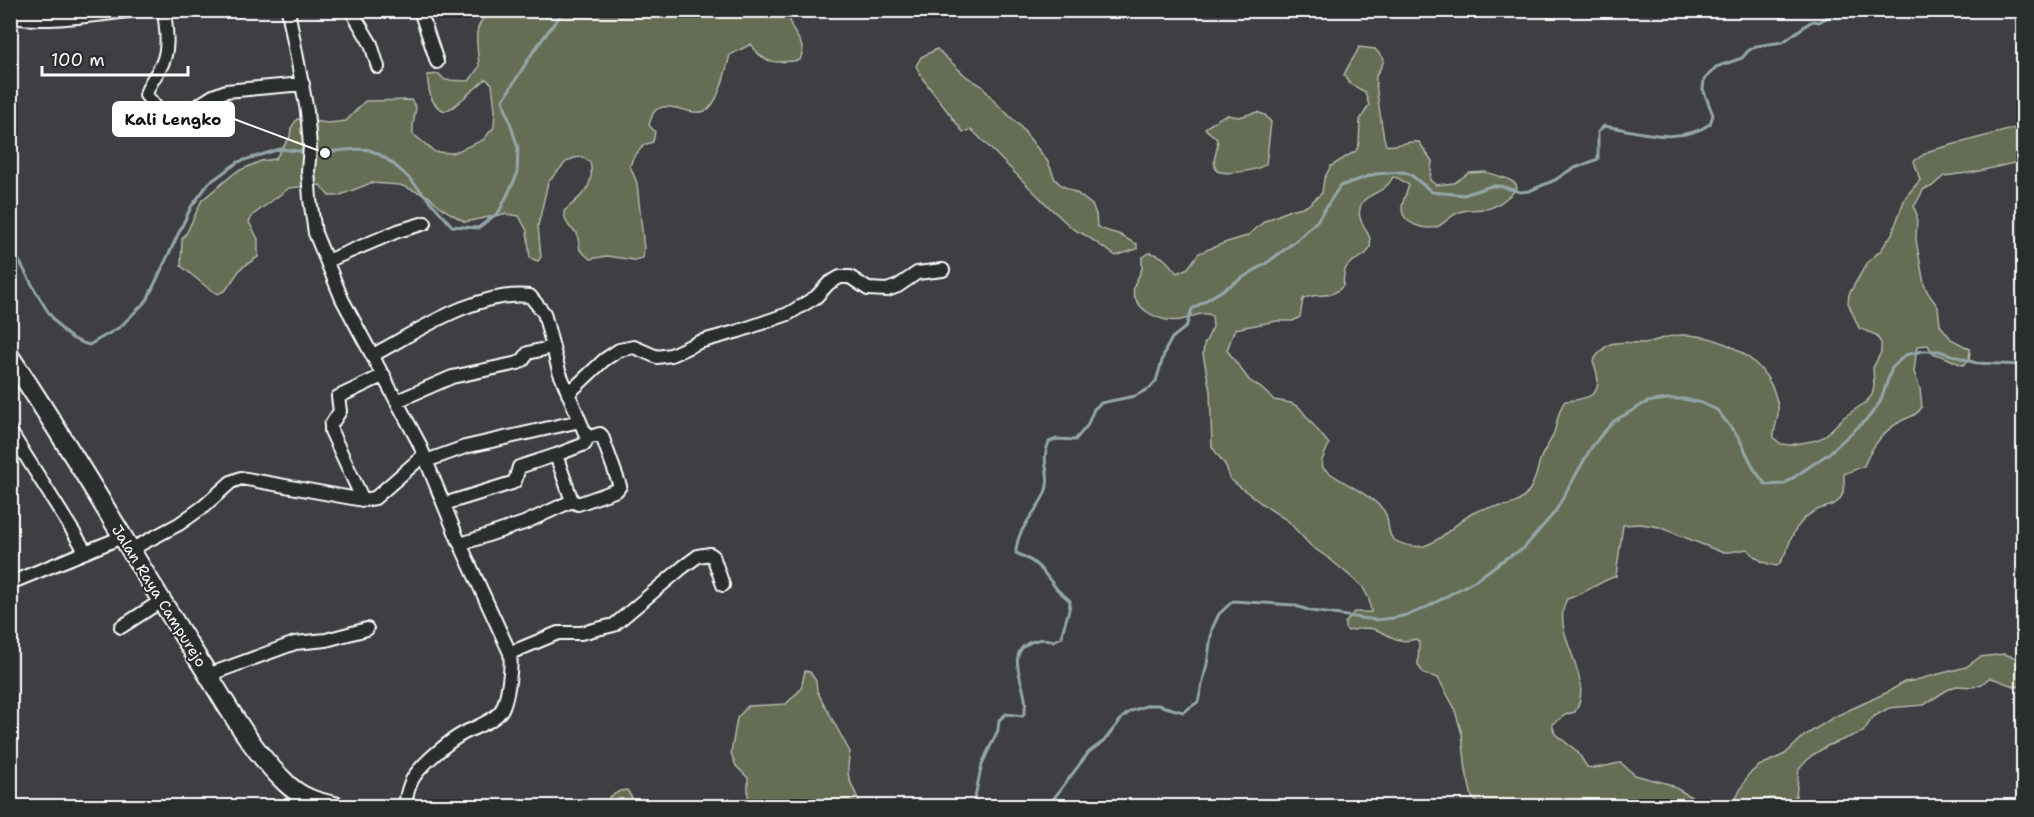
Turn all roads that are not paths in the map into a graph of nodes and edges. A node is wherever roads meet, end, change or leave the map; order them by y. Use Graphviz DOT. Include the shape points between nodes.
graph roads {
  1 [pos="139,10"];
  2 [pos="164,10"];
  3 [pos="288,10"];
  4 [pos="351,10"];
  5 [pos="420,10"];
  6 [pos="16,15"];
  7 [pos="437,62"];
  8 [pos="378,67"];
  9 [pos="303,84"];
  10 [pos="425,223"];
  11 [pos="327,261"];
  12 [pos="943,270"];
  13 [pos="553,347"];
  14 [pos="373,355"];
  15 [pos="10,357"];
  16 [pos="385,378"];
  17 [pos="568,394"];
  18 [pos="397,401"];
  19 [pos="580,421"];
  20 [pos="10,431"];
  21 [pos="587,438"];
  22 [pos="556,455"];
  23 [pos="425,458"];
  24 [pos="363,500"];
  25 [pos="572,501"];
  26 [pos="444,504"];
  27 [pos="126,543"];
  28 [pos="461,544"];
  29 [pos="86,552"];
  30 [pos="10,583"];
  31 [pos="723,585"];
  32 [pos="161,601"];
  33 [pos="121,627"];
  34 [pos="367,629"];
  35 [pos="510,653"];
  36 [pos="208,675"];
  37 [pos="335,807"];
  38 [pos="405,807"];
  1 -- 6 [label="street" via="72,18"];
  2 -- 9 [label="street" via="166,55 146,95 168,122 226,91"];
  3 -- 9 [label="street"];
  4 -- 8 [label="street" via="371,44"];
  5 -- 7 [label="street"];
  9 -- 11 [label="street" via="310,146 310,199 315,233"];
  10 -- 11 [label="street"];
  11 -- 14 [label="street" via="342,299"];
  12 -- 17 [label="street" via="917,273 887,290 868,289 850,278 840,277 788,314 699,342 671,355 657,357 634,347 619,350"];
  13 -- 14 [label="street" via="544,313 530,296 521,295 476,304"];
  13 -- 17 [label="street"];
  13 -- 18 [label="street" via="528,352 518,363 452,377"];
  14 -- 16 [label="street"];
  15 -- 27 [label="main road, Jalan Raya Campurejo"];
  16 -- 18 [label="street"];
  16 -- 24 [label="street" via="338,397 340,411 331,425"];
  17 -- 19 [label="street"];
  18 -- 23 [label="street"];
  19 -- 21 [label="street"];
  19 -- 23 [label="street"];
  20 -- 29 [label="street"];
  21 -- 22 [label="street" via="585,444"];
  21 -- 25 [label="street" via="602,436 620,486 578,504"];
  22 -- 25 [label="street"];
  22 -- 26 [label="street" via="519,467 515,482"];
  23 -- 24 [label="street" via="375,498"];
  23 -- 26 [label="street"];
  24 -- 27 [label="street" via="241,478 179,524"];
  25 -- 28 [label="street" via="514,527"];
  26 -- 28 [label="street"];
  27 -- 29 [label="street"];
  27 -- 32 [label="main road, Jalan Raya Campurejo"];
  28 -- 35 [label="street"];
  29 -- 30 [label="street"];
  31 -- 35 [label="street" via="713,556 705,554 683,567 614,625 581,633 558,633"];
  32 -- 33 [label="street"];
  32 -- 36 [label="main road, Jalan Raya Campurejo"];
  34 -- 36 [label="street" via="295,643"];
  35 -- 38 [label="street" via="512,662 500,712 452,739 433,757 413,778"];
  36 -- 37 [label="main road, Jalan Raya Campurejo" via="260,755 287,784 315,802"];
}
